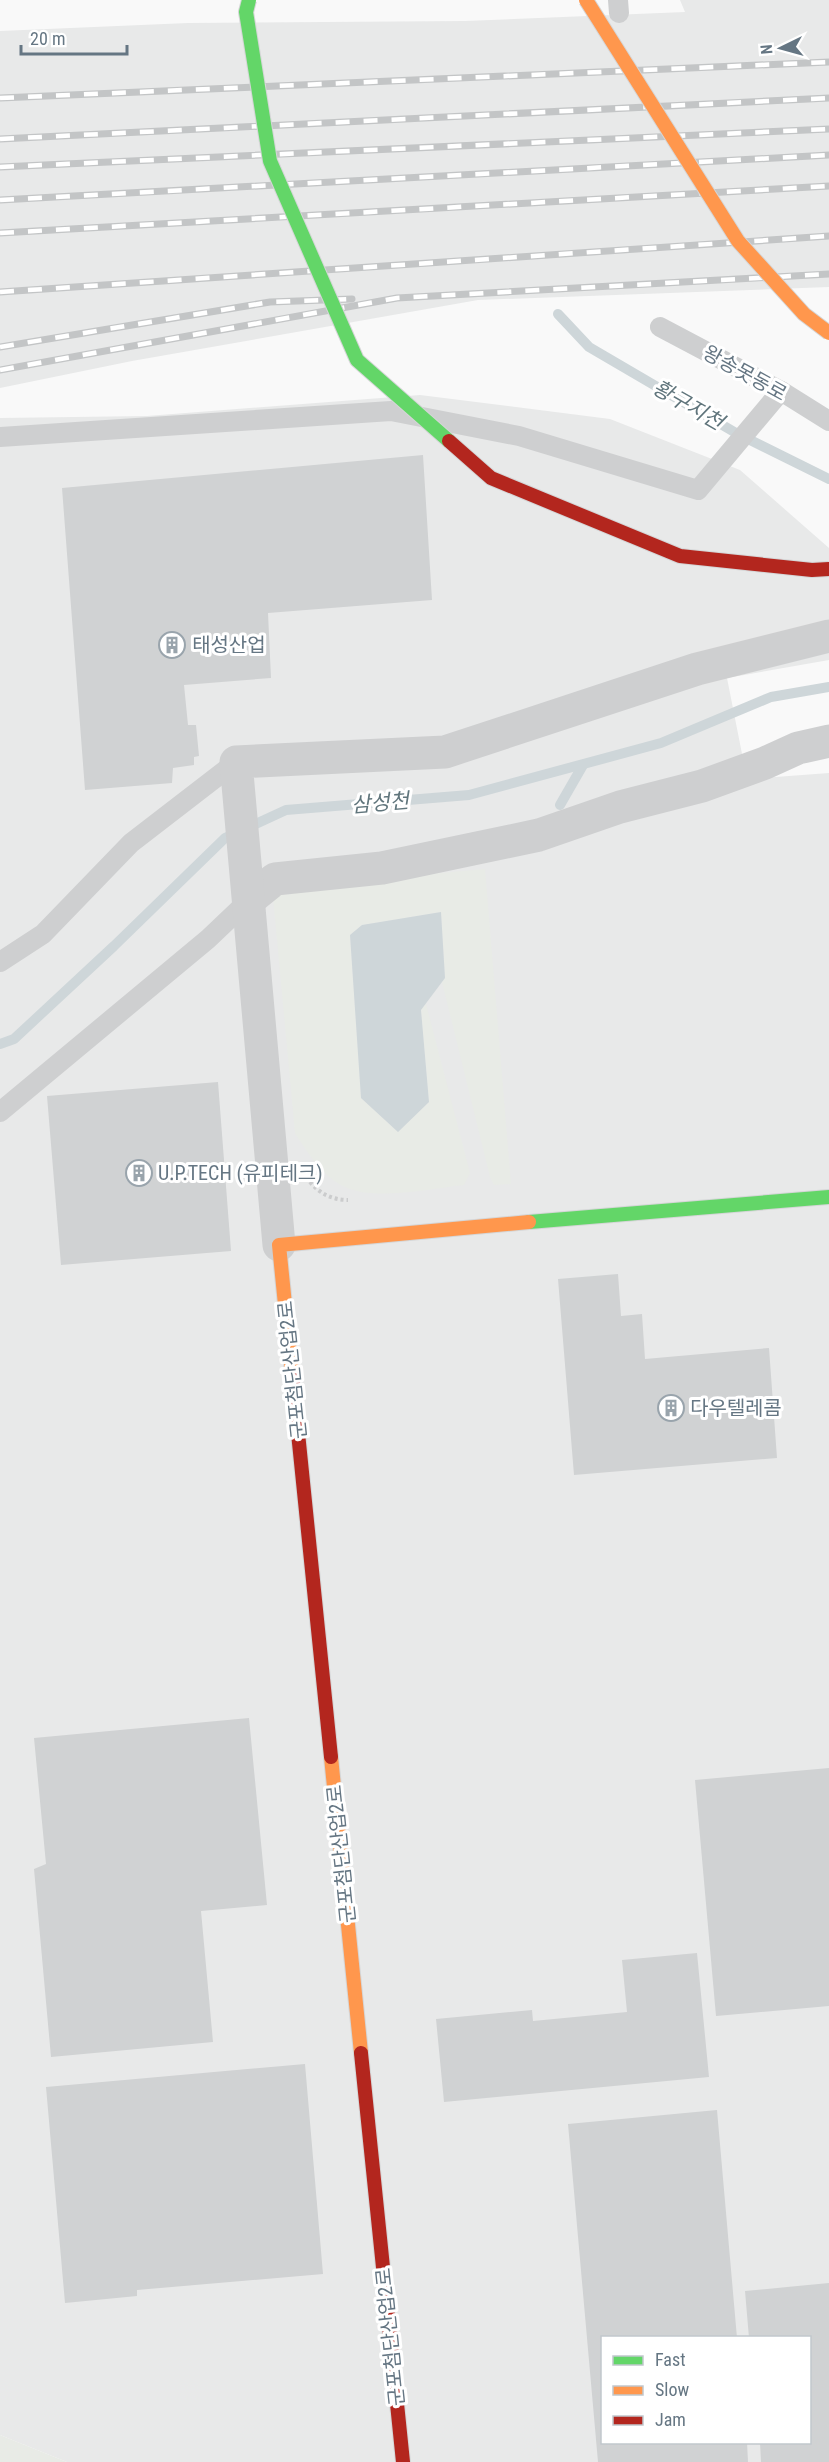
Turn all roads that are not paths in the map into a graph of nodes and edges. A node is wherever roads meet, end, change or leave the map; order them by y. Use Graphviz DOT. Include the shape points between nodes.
graph roads {
  1 [pos="249,0"];
  2 [pos="586,0"];
  3 [pos="660,327"];
  4 [pos="829,333"];
  5 [pos="781,391"];
  6 [pos="829,421"];
  7 [pos="0,437"];
  8 [pos="829,569"];
  9 [pos="829,636"];
  10 [pos="829,741"];
  11 [pos="236,762"];
  12 [pos="249,900"];
  13 [pos="0,962"];
  14 [pos="0,1112"];
  15 [pos="829,1197"];
  16 [pos="279,1245"];
  17 [pos="403,2462"];
  1 -- 8 [label="street, bridge" via="246,12 270,161 357,360 491,478 680,556"];
  2 -- 4 [label="street, bridge" via="738,241 804,314"];
  3 -- 5 [label="lane, 왕송못동로"];
  5 -- 6 [label="lane, 왕송못동로"];
  5 -- 7 [label="lane" via="698,490 519,436 391,411"];
  9 -- 11 [label="street" via="697,669 445,752"];
  10 -- 12 [label="street" via="798,748 702,786 620,807 539,834 382,868 275,879"];
  11 -- 12 [label="street, 군포첨단산업2로"];
  11 -- 13 [label="lane" via="131,843 43,934"];
  12 -- 14 [label="lane" via="208,939"];
  12 -- 16 [label="street, 군포첨단산업2로"];
  15 -- 16 [label="street"];
  16 -- 17 [label="street, 군포첨단산업2로"];
}
